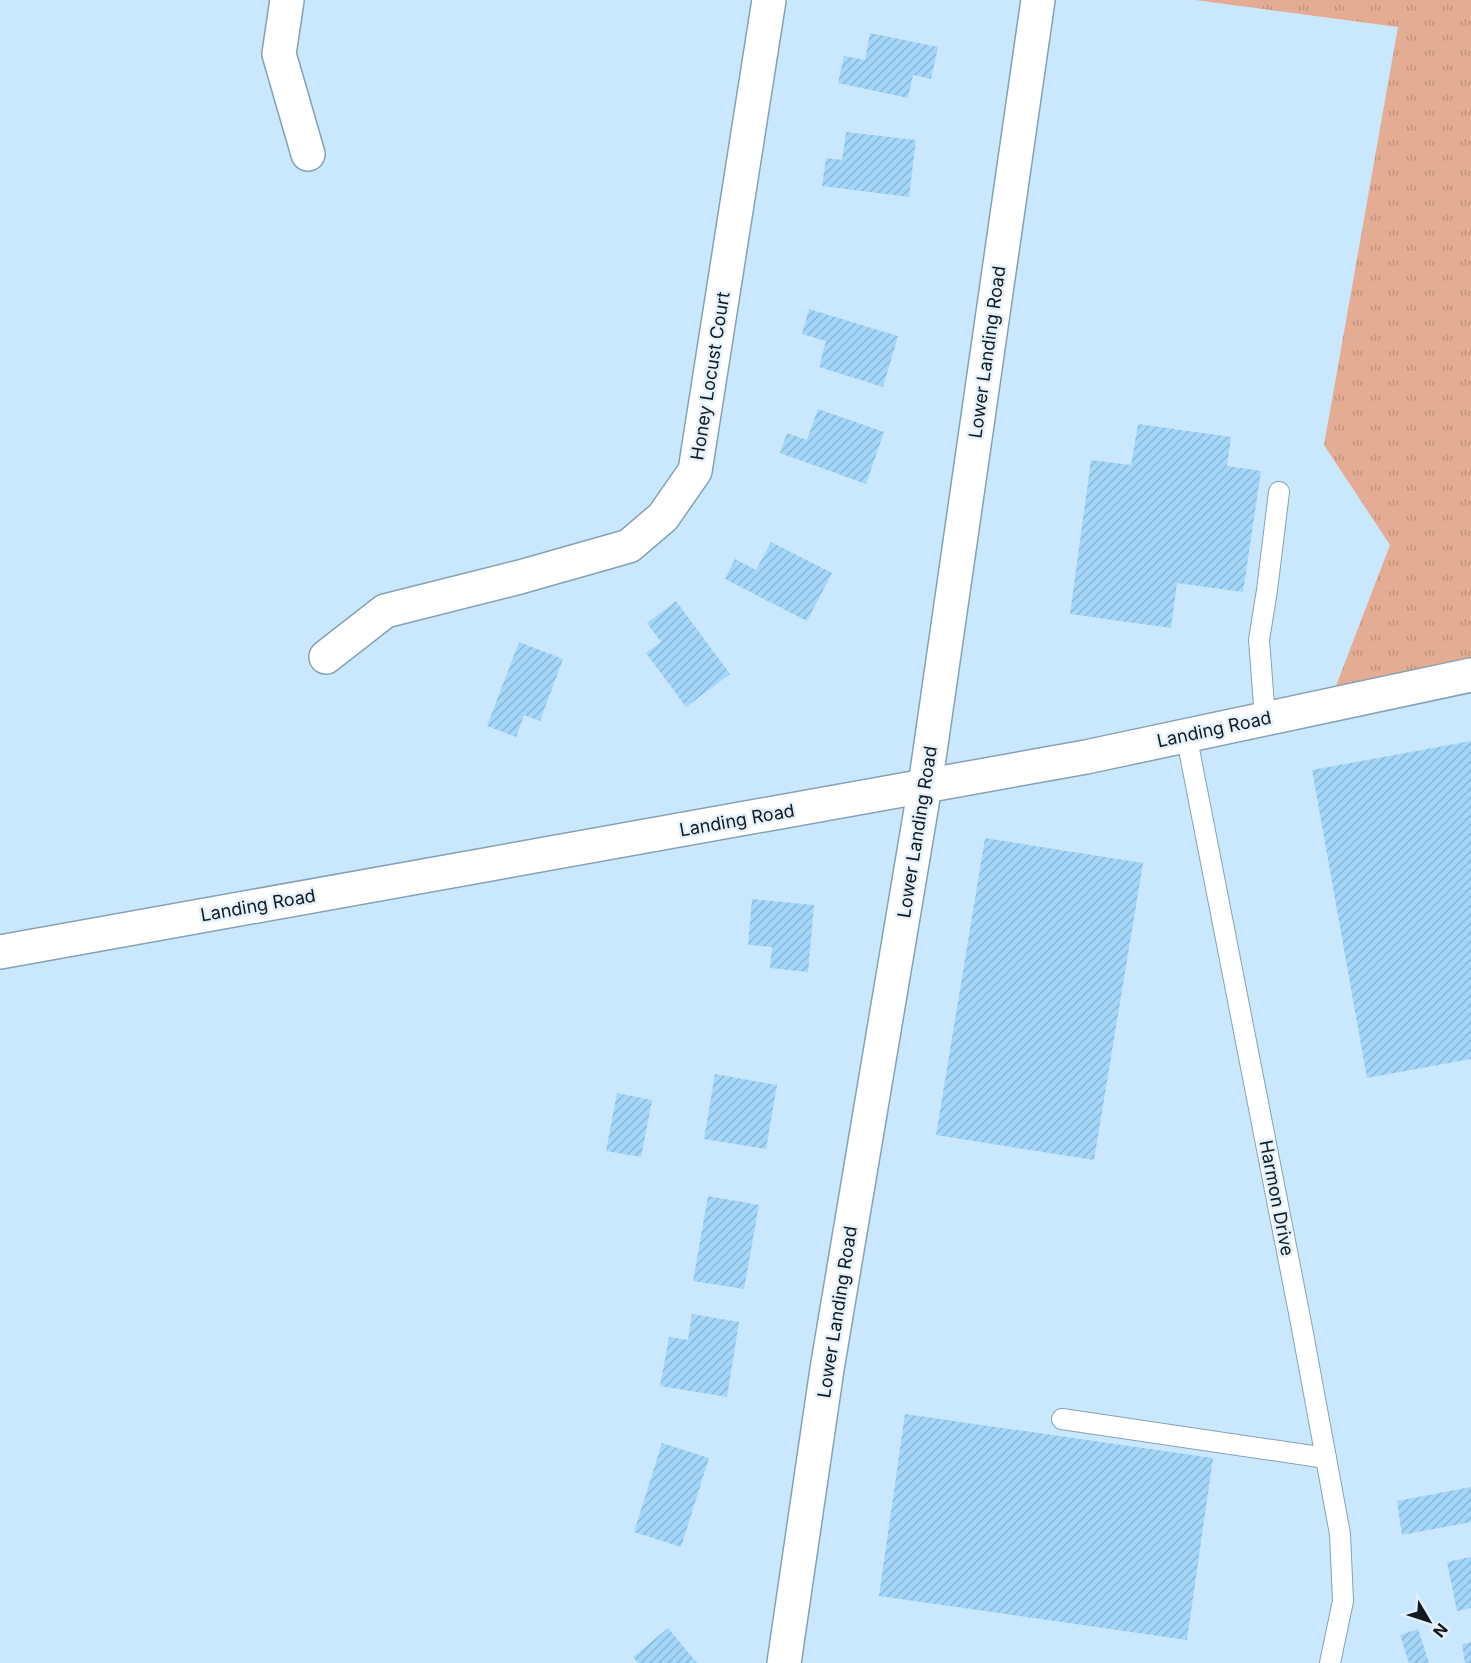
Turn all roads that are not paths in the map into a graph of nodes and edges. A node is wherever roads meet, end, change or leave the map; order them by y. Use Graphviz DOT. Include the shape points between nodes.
graph roads {
  1 [pos="287,0"];
  2 [pos="769,0"];
  3 [pos="1038,0"];
  4 [pos="308,154"];
  5 [pos="1279,492"];
  6 [pos="326,657"];
  7 [pos="1471,675"];
  8 [pos="1264,718"];
  9 [pos="1186,734"];
  10 [pos="925,786"];
  11 [pos="0,952"];
  12 [pos="1062,1419"];
  13 [pos="1326,1458"];
  14 [pos="784,1663"];
  15 [pos="1330,1663"];
  1 -- 4 [label="street" via="279,54"];
  2 -- 6 [label="street, Honey Locust Court" via="695,471 663,517 628,546 385,610"];
  3 -- 10 [label="street, Lower Landing Road"];
  5 -- 8 [label="lane" via="1259,640"];
  7 -- 8 [label="street, Landing Road"];
  8 -- 9 [label="street, Landing Road"];
  9 -- 10 [label="street, Landing Road" via="1086,757"];
  9 -- 13 [label="lane, Harmon Drive"];
  10 -- 11 [label="street, Landing Road"];
  10 -- 14 [label="street, Lower Landing Road" via="827,1369"];
  12 -- 13 [label="lane"];
  13 -- 15 [label="lane, Harmon Drive" via="1340,1534 1343,1601"];
}
